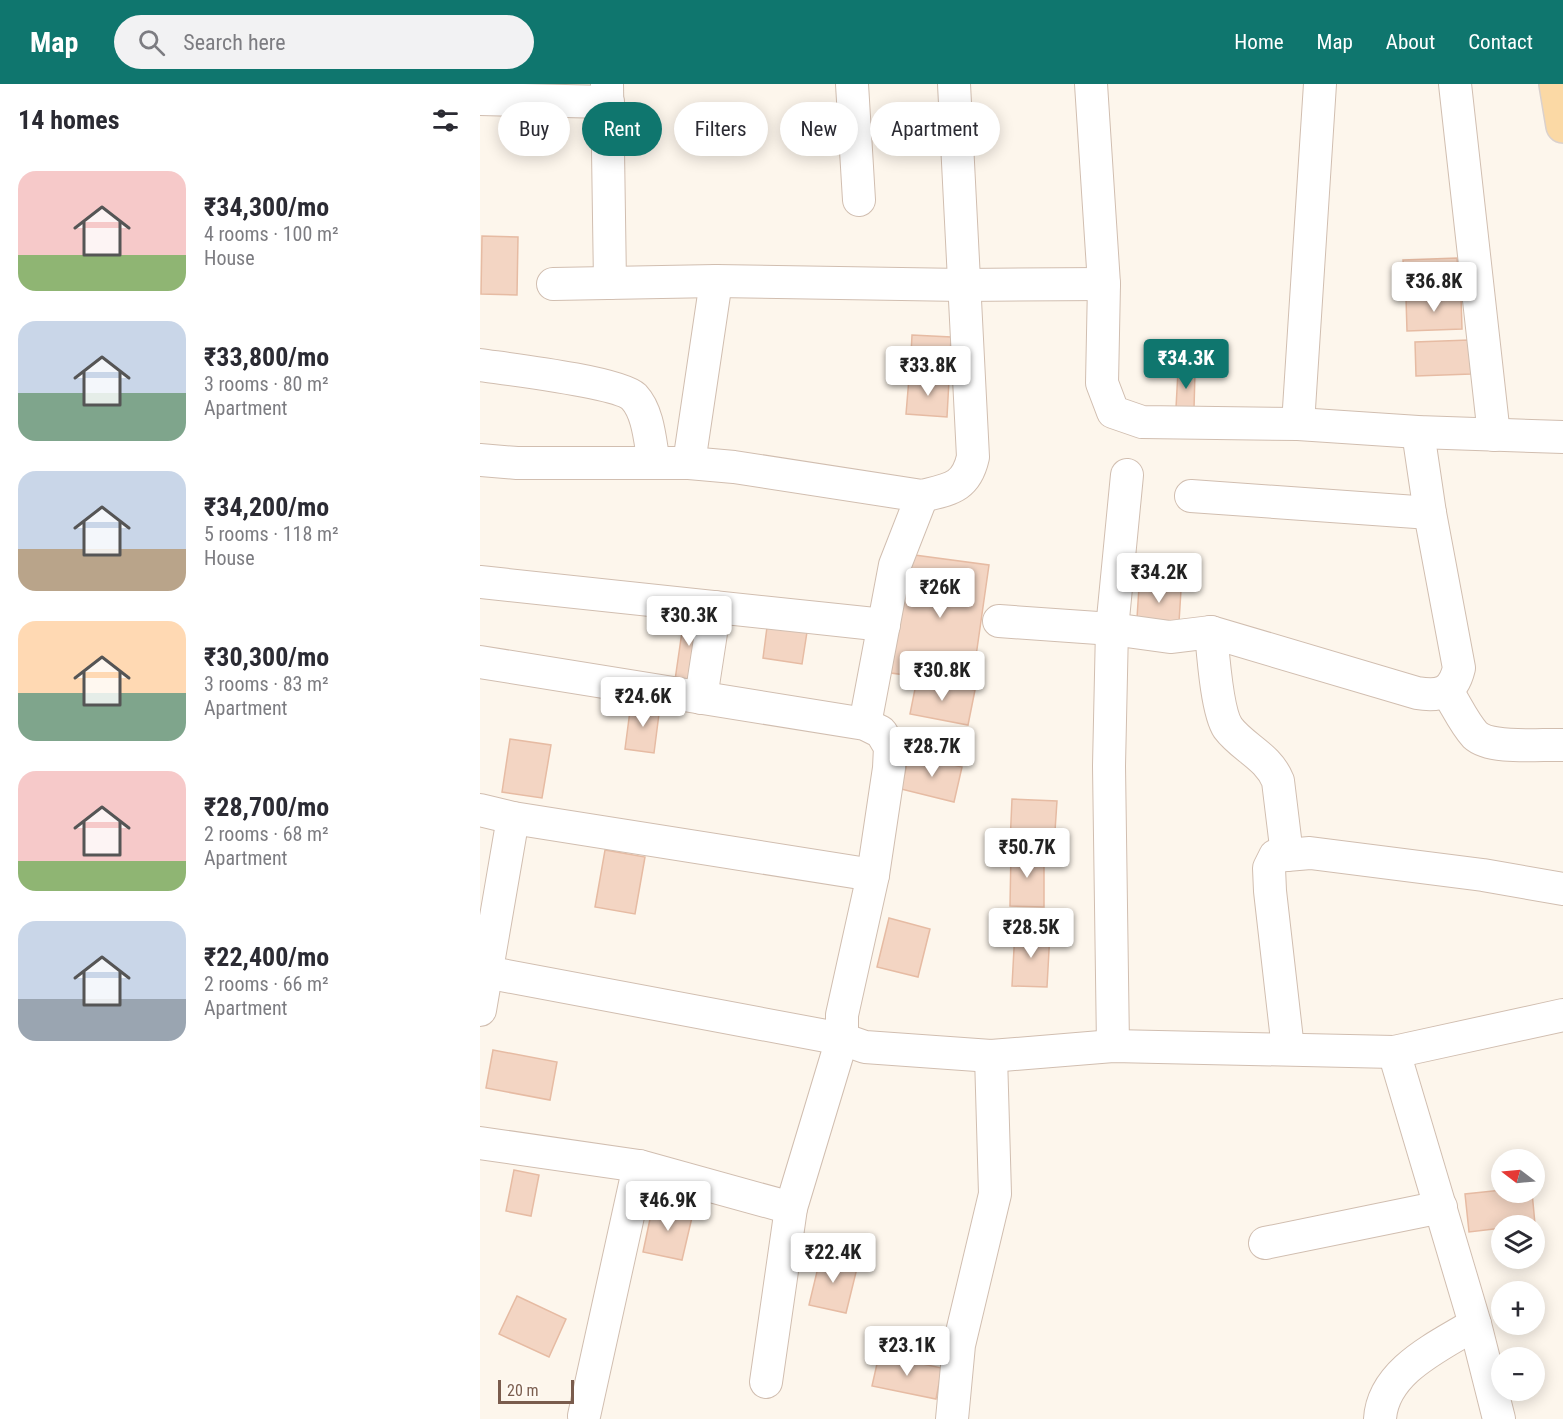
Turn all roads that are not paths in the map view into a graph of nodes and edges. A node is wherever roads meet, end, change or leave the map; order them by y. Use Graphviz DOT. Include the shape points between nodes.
graph roads {
  1 [pos="852,84"];
  2 [pos="954,84"];
  3 [pos="1091,84"];
  4 [pos="1320,84"];
  5 [pos="1455,84"];
  6 [pos="1556,84"];
  7 [pos="608,93"];
  8 [pos="480,99"];
  9 [pos="1563,126"];
  10 [pos="860,200"];
  11 [pos="716,281"];
  12 [pos="610,283"];
  13 [pos="553,284"];
  14 [pos="1104,284"];
  15 [pos="963,285"];
  16 [pos="480,365"];
  17 [pos="1298,424"];
  18 [pos="1418,432"];
  19 [pos="1494,435"];
  20 [pos="1563,438"];
  21 [pos="480,460"];
  22 [pos="654,463"];
  23 [pos="688,463"];
  24 [pos="1127,475"];
  25 [pos="922,496"];
  26 [pos="1191,496"];
  27 [pos="1430,513"];
  28 [pos="480,582"];
  29 [pos="715,607"];
  30 [pos="999,621"];
  31 [pos="884,625"];
  32 [pos="1112,629"];
  33 [pos="1210,632"];
  34 [pos="480,662"];
  35 [pos="1447,691"];
  36 [pos="701,698"];
  37 [pos="866,724"];
  38 [pos="1563,745"];
  39 [pos="480,810"];
  40 [pos="513,818"];
  41 [pos="1287,855"];
  42 [pos="873,875"];
  43 [pos="1563,889"];
  44 [pos="484,972"];
  45 [pos="480,1010"];
  46 [pos="1563,1015"];
  47 [pos="842,1039"];
  48 [pos="1113,1046"];
  49 [pos="1288,1049"];
  50 [pos="1394,1052"];
  51 [pos="991,1056"];
  52 [pos="480,1143"];
  53 [pos="639,1166"];
  54 [pos="1441,1207"];
  55 [pos="791,1208"];
  56 [pos="1265,1244"];
  57 [pos="1475,1324"];
  58 [pos="766,1382"];
  59 [pos="584,1416"];
  60 [pos="952,1419"];
  61 [pos="1380,1419"];
  62 [pos="1499,1419"];
  1 -- 10 [label="street"];
  2 -- 15 [label="street"];
  3 -- 14 [label="street"];
  4 -- 17 [label="street"];
  5 -- 19 [label="street"];
  6 -- 9 [label="main road"];
  7 -- 8 [label="street"];
  7 -- 12 [label="street"];
  11 -- 12 [label="street"];
  11 -- 15 [label="street"];
  11 -- 23 [label="street"];
  12 -- 13 [label="street"];
  14 -- 15 [label="street"];
  14 -- 17 [label="street" via="1102,383 1113,412 1142,422"];
  15 -- 25 [label="street" via="973,457 969,472 960,482"];
  16 -- 22 [label="street" via="590,382 633,397 644,413"];
  17 -- 18 [label="street"];
  18 -- 19 [label="street"];
  18 -- 27 [label="street"];
  19 -- 20 [label="street"];
  21 -- 22 [label="street"];
  22 -- 23 [label="street"];
  23 -- 25 [label="street"];
  24 -- 32 [label="street"];
  25 -- 31 [label="street" via="895,565"];
  26 -- 27 [label="street"];
  27 -- 35 [label="street" via="1459,668"];
  28 -- 29 [label="street"];
  29 -- 31 [label="street"];
  29 -- 36 [label="street"];
  30 -- 32 [label="street"];
  31 -- 37 [label="street"];
  32 -- 33 [label="street" via="1170,637"];
  32 -- 48 [label="street" via="1109,766"];
  33 -- 35 [label="street" via="1416,693 1432,696"];
  33 -- 41 [label="street" via="1226,726 1273,770 1278,781"];
  34 -- 36 [label="street"];
  35 -- 38 [label="street" via="1476,735 1485,742"];
  36 -- 37 [label="street"];
  37 -- 42 [label="street" via="881,732 890,747"];
  39 -- 40 [label="street"];
  40 -- 42 [label="street"];
  40 -- 44 [label="street"];
  41 -- 43 [label="street" via="1321,854"];
  41 -- 49 [label="street" via="1275,856 1269,868"];
  42 -- 47 [label="street" via="842,1015"];
  44 -- 45 [label="street"];
  44 -- 47 [label="street"];
  46 -- 50 [label="street"];
  47 -- 51 [label="street" via="865,1047"];
  47 -- 55 [label="street"];
  48 -- 49 [label="street"];
  48 -- 51 [label="street"];
  49 -- 50 [label="street"];
  50 -- 54 [label="street"];
  51 -- 60 [label="street" via="995,1194 959,1345"];
  52 -- 53 [label="street"];
  53 -- 55 [label="street"];
  53 -- 59 [label="street"];
  54 -- 56 [label="street"];
  54 -- 57 [label="street"];
  55 -- 58 [label="street"];
  57 -- 61 [label="street" via="1401,1374 1388,1394"];
  57 -- 62 [label="street"];
}
